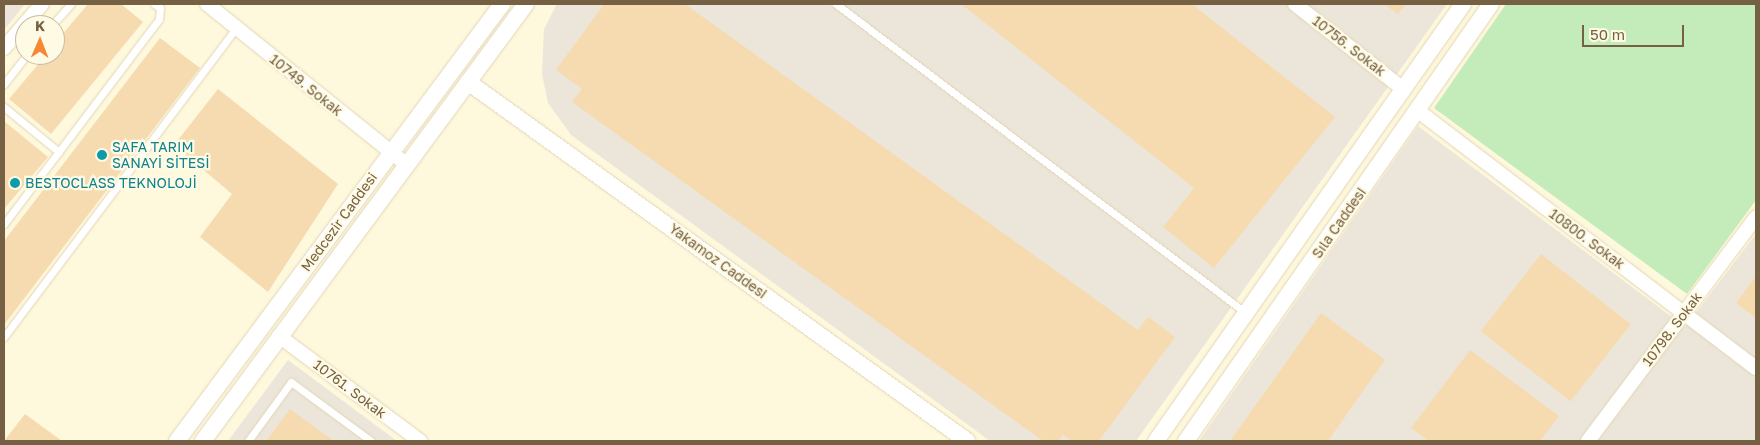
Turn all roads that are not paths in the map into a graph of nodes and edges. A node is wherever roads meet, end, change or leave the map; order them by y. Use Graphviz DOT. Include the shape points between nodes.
graph roads {
  1 [pos="42,4"];
  2 [pos="71,4"];
  3 [pos="154,4"];
  4 [pos="207,4"];
  5 [pos="502,4"];
  6 [pos="526,4"];
  7 [pos="836,4"];
  8 [pos="1295,4"];
  9 [pos="1463,4"];
  10 [pos="1492,4"];
  11 [pos="61,15"];
  12 [pos="236,28"];
  13 [pos="4,48"];
  14 [pos="20,65"];
  15 [pos="468,82"];
  16 [pos="4,84"];
  17 [pos="1403,89"];
  18 [pos="4,106"];
  19 [pos="1417,110"];
  20 [pos="59,152"];
  21 [pos="390,153"];
  22 [pos="406,164"];
  23 [pos="1756,216"];
  24 [pos="4,224"];
  25 [pos="1246,313"];
  26 [pos="1684,313"];
  27 [pos="279,336"];
  28 [pos="4,337"];
  29 [pos="1756,368"];
  30 [pos="177,441"];
  31 [pos="203,441"];
  32 [pos="248,441"];
  33 [pos="372,441"];
  34 [pos="420,441"];
  35 [pos="967,441"];
  36 [pos="1156,441"];
  37 [pos="1186,441"];
  38 [pos="1588,441"];
  1 -- 13 [label="street"];
  2 -- 11 [label="lane"];
  3 -- 20 [label="lane" via="160,8 159,19"];
  4 -- 12 [label="street, 10749. Sokak"];
  5 -- 21 [label="street, Medcezir Caddesi"];
  6 -- 15 [label="street, Medcezir Caddesi"];
  7 -- 25 [label="lane"];
  8 -- 17 [label="street, 10756. Sokak"];
  9 -- 17 [label="street"];
  10 -- 19 [label="street, Sıla Caddesi"];
  12 -- 21 [label="street, 10749. Sokak"];
  12 -- 28 [label="lane"];
  14 -- 16 [label="lane"];
  15 -- 22 [label="street, Medcezir Caddesi"];
  15 -- 35 [label="street, Yakamoz Caddesi"];
  17 -- 25 [label="street"];
  18 -- 20 [label="lane"];
  19 -- 26 [label="street, 10800. Sokak"];
  19 -- 37 [label="street, Sıla Caddesi"];
  20 -- 24 [label="lane"];
  21 -- 22 [label="street, 10749. Sokak"];
  21 -- 30 [label="street, Medcezir Caddesi"];
  22 -- 27 [label="street, Medcezir Caddesi"];
  23 -- 26 [label="street, 10798. Sokak"];
  25 -- 36 [label="street"];
  26 -- 29 [label="street, 10800. Sokak"];
  26 -- 38 [label="street, 10798. Sokak"];
  27 -- 31 [label="street, Medcezir Caddesi"];
  27 -- 34 [label="street, 10761. Sokak"];
  32 -- 33 [label="lane" via="291,382"];
}
